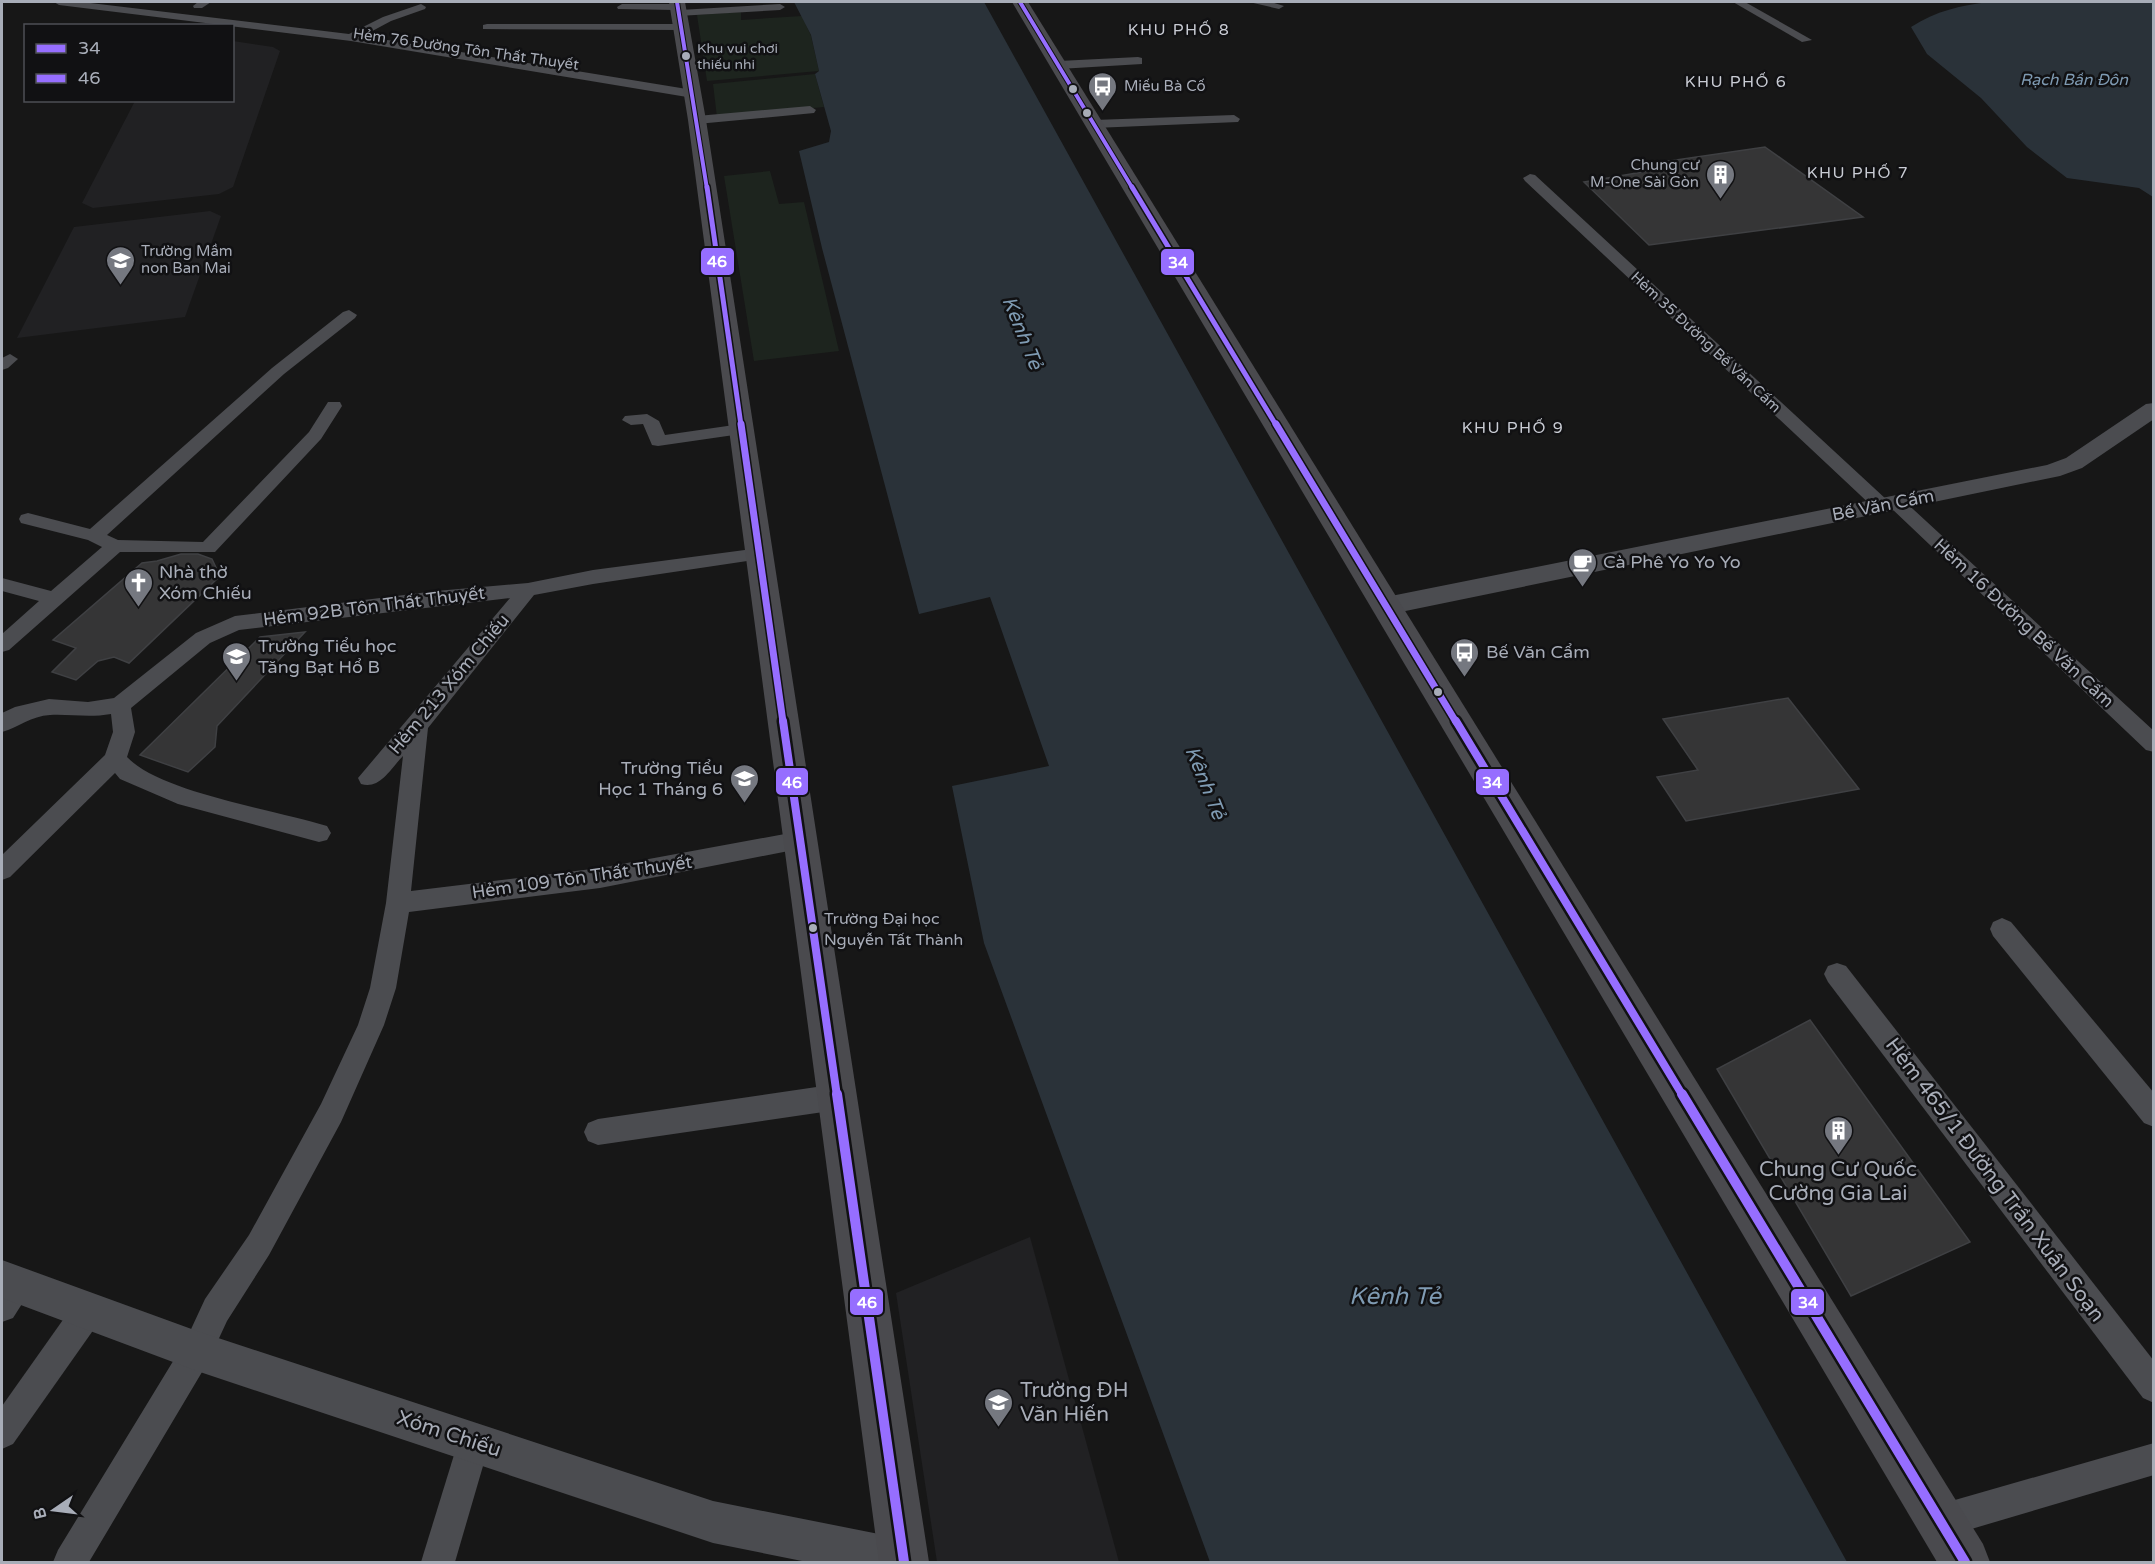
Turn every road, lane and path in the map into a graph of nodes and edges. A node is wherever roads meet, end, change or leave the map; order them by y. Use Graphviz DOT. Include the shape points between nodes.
graph roads {
  1 [pos="59,2"];
  2 [pos="1020,2"];
  3 [pos="1254,2"];
  4 [pos="1738,2"];
  5 [pos="1279,6"];
  6 [pos="421,7"];
  7 [pos="780,7"];
  8 [pos="622,8"];
  9 [pos="678,12"];
  10 [pos="232,24"];
  11 [pos="234,24"];
  12 [pos="487,27"];
  13 [pos="234,34"];
  14 [pos="351,38"];
  15 [pos="1806,40"];
  16 [pos="1138,61"];
  17 [pos="1059,65"];
  18 [pos="695,104"];
  19 [pos="810,110"];
  20 [pos="1234,119"];
  21 [pos="1094,124"];
  22 [pos="1530,178"];
  23 [pos="349,315"];
  24 [pos="334,406"];
  25 [pos="2154,409"];
  26 [pos="631,420"];
  27 [pos="741,429"];
  28 [pos="1888,504"];
  29 [pos="28,519"];
  30 [pos="94,536"];
  31 [pos="115,546"];
  32 [pos="760,554"];
  33 [pos="2,584"];
  34 [pos="528,590"];
  35 [pos="54,599"];
  36 [pos="1386,606"];
  37 [pos="2,645"];
  38 [pos="120,705"];
  39 [pos="8,720"];
  40 [pos="417,726"];
  41 [pos="2154,744"];
  42 [pos="115,759"];
  43 [pos="369,778"];
  44 [pos="319,833"];
  45 [pos="801,840"];
  46 [pos="2,870"];
  47 [pos="398,903"];
  48 [pos="2002,929"];
  49 [pos="1837,974"];
  50 [pos="837,1097"];
  51 [pos="2154,1114"];
  52 [pos="598,1132"];
  53 [pos="7,1290"];
  54 [pos="88,1311"];
  55 [pos="196,1351"];
  56 [pos="2154,1387"];
  57 [pos="2,1433"];
  58 [pos="474,1442"];
  59 [pos="2154,1459"];
  60 [pos="1941,1521"];
  61 [pos="904,1562"];
  62 [pos="70,1563"];
  63 [pos="438,1563"];
  64 [pos="1965,1563"];
  1 -- 10 [label="street"];
  2 -- 17 [label="main road"];
  3 -- 5 [label="street"];
  4 -- 15 [label="street"];
  6 -- 14 [label="street"];
  7 -- 9 [label="street"];
  8 -- 9 [label="street"];
  9 -- 12 [label="street"];
  9 -- 18 [label="main road"];
  11 -- 14 [label="street"];
  13 -- 18 [label="street, Hẻm 76 Đường Tôn Thất Thuyết" via="360,48"];
  14 -- 18 [label="street"];
  16 -- 17 [label="street"];
  17 -- 21 [label="main road"];
  18 -- 19 [label="street"];
  18 -- 27 [label="main road"];
  20 -- 21 [label="street"];
  21 -- 36 [label="main road"];
  22 -- 28 [label="street, Hẻm 35 Đường Bế Văn Cấm"];
  23 -- 30 [label="street" via="278,372"];
  24 -- 31 [label="street" via="315,435 208,548"];
  25 -- 28 [label="street, Bế Văn Cấm" via="2074,463 2052,471"];
  26 -- 27 [label="street" via="647,419 658,441"];
  27 -- 32 [label="main road"];
  28 -- 36 [label="street, Bế Văn Cấm"];
  28 -- 41 [label="street, Hẻm 16 Đường Bế Văn Cấm"];
  29 -- 30 [label="street"];
  30 -- 31 [label="street"];
  31 -- 35 [label="street"];
  32 -- 34 [label="street, Hẻm 92B Tôn Thất Thuyết"];
  32 -- 45 [label="main road"];
  33 -- 35 [label="street"];
  34 -- 38 [label="street, Hẻm 92B Tôn Thất Thuyết" via="235,623 203,638"];
  34 -- 40 [label="street, Hẻm 213 Xóm Chiếu"];
  35 -- 37 [label="street"];
  36 -- 60 [label="main road"];
  38 -- 39 [label="street" via="88,710 50,707"];
  38 -- 42 [label="street" via="124,732"];
  40 -- 43 [label="street, Hẻm 213 Xóm Chiếu"];
  40 -- 47 [label="street"];
  42 -- 44 [label="street" via="128,773 178,795"];
  42 -- 46 [label="street"];
  45 -- 47 [label="street, Hẻm 109 Tôn Thất Thuyết" via="600,878"];
  45 -- 50 [label="main road"];
  47 -- 55 [label="street" via="383,988 371,1025 331,1113"];
  48 -- 51 [label="street"];
  49 -- 56 [label="street, Hẻm 465/1 Đường Trần Xuân Soạn"];
  50 -- 52 [label="street"];
  50 -- 61 [label="main road"];
  53 -- 54 [label="street, Xóm Chiếu"];
  54 -- 55 [label="street, Xóm Chiếu"];
  54 -- 57 [label="street"];
  55 -- 58 [label="street, Xóm Chiếu"];
  55 -- 62 [label="street"];
  58 -- 61 [label="street, Xóm Chiếu" via="713,1522"];
  58 -- 63 [label="street"];
  59 -- 60 [label="street"];
  60 -- 64 [label="main road"];
}
